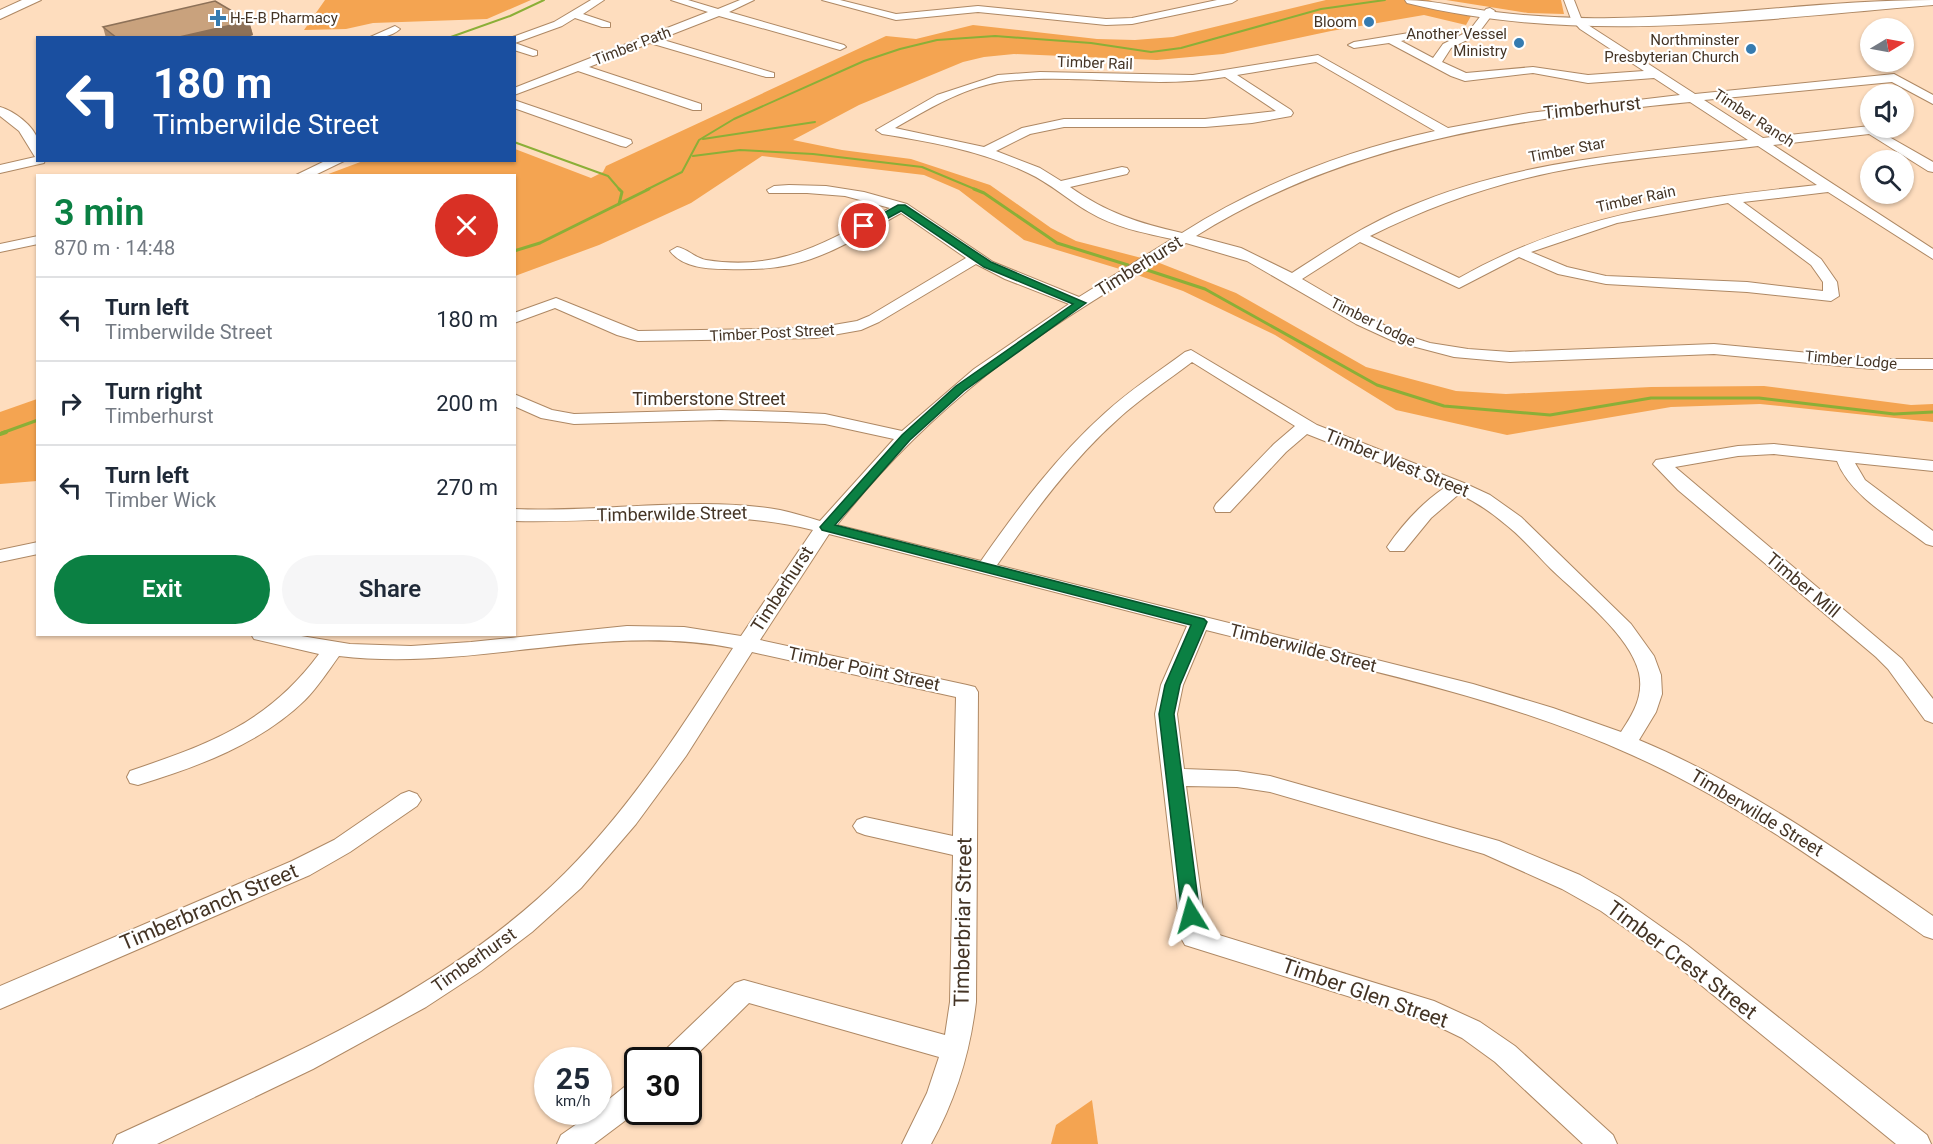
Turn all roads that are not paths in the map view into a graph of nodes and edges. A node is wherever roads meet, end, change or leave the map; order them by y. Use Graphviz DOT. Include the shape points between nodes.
graph roads {
  1 [pos="33,0"];
  2 [pos="599,0"];
  3 [pos="676,0"];
  4 [pos="748,0"];
  5 [pos="827,0"];
  6 [pos="874,0"];
  7 [pos="1186,0"];
  8 [pos="1232,0"];
  9 [pos="1412,0"];
  10 [pos="1430,0"];
  11 [pos="1569,0"];
  12 [pos="1886,0"];
  13 [pos="1933,1"];
  14 [pos="969,4"];
  15 [pos="1204,6"];
  16 [pos="863,10"];
  17 [pos="718,12"];
  18 [pos="1489,14"];
  19 [pos="0,15"];
  20 [pos="576,15"];
  21 [pos="1578,22"];
  22 [pos="606,25"];
  23 [pos="394,29"];
  24 [pos="1415,35"];
  25 [pos="378,36"];
  26 [pos="516,39"];
  27 [pos="650,39"];
  28 [pos="1390,39"];
  29 [pos="1354,45"];
  30 [pos="516,47"];
  31 [pos="840,47"];
  32 [pos="533,53"];
  33 [pos="1493,60"];
  34 [pos="1435,63"];
  35 [pos="578,67"];
  36 [pos="1228,74"];
  37 [pos="1656,74"];
  38 [pos="770,75"];
  39 [pos="1480,77"];
  40 [pos="516,91"];
  41 [pos="1692,98"];
  42 [pos="1933,100"];
  43 [pos="516,105"];
  44 [pos="697,106"];
  45 [pos="0,111"];
  46 [pos="882,130"];
  47 [pos="33,131"];
  48 [pos="1444,131"];
  49 [pos="1760,142"];
  50 [pos="626,143"];
  51 [pos="986,151"];
  52 [pos="36,161"];
  53 [pos="335,162"];
  54 [pos="1933,168"];
  55 [pos="0,169"];
  56 [pos="1122,171"];
  57 [pos="305,174"];
  58 [pos="1058,186"];
  59 [pos="1832,188"];
  60 [pos="774,190"];
  61 [pos="1731,199"];
  62 [pos="902,207"];
  63 [pos="1359,236"];
  64 [pos="1184,237"];
  65 [pos="36,240"];
  66 [pos="0,248"];
  67 [pos="677,251"];
  68 [pos="1519,252"];
  69 [pos="1933,255"];
  70 [pos="976,258"];
  71 [pos="1291,280"];
  72 [pos="1081,303"];
  73 [pos="516,317"];
  74 [pos="1933,364"];
  75 [pos="516,400"];
  76 [pos="1306,426"];
  77 [pos="906,437"];
  78 [pos="1843,455"];
  79 [pos="1933,466"];
  80 [pos="1458,487"];
  81 [pos="1223,508"];
  82 [pos="516,515"];
  83 [pos="826,527"];
  84 [pos="1933,540"];
  85 [pos="1397,547"];
  86 [pos="36,548"];
  87 [pos="0,556"];
  88 [pos="986,567"];
  89 [pos="1199,622"];
  90 [pos="271,636"];
  91 [pos="747,643"];
  92 [pos="334,648"];
  93 [pos="967,692"];
  94 [pos="1933,715"];
  95 [pos="1626,742"];
  96 [pos="138,777"];
  97 [pos="1173,777"];
  98 [pos="409,800"];
  99 [pos="864,826"];
  100 [pos="965,847"];
  101 [pos="1933,929"];
  102 [pos="0,998"];
  103 [pos="686,1047"];
  104 [pos="956,1050"];
  105 [pos="624,1105"];
  106 [pos="127,1144"];
  107 [pos="571,1144"];
  108 [pos="916,1144"];
  109 [pos="1603,1144"];
  110 [pos="1917,1144"];
  1 -- 19 [label="main road"];
  2 -- 20 [label="street"];
  3 -- 17 [label="street"];
  4 -- 17 [label="street, Timber Path"];
  5 -- 16 [label="street"];
  6 -- 16 [label="street"];
  7 -- 15 [label="street"];
  8 -- 15 [label="street"];
  9 -- 18 [label="main road"];
  10 -- 18 [label="main road"];
  11 -- 21 [label="street"];
  12 -- 21 [label="main road"];
  13 -- 21 [label="main road" via="1634,23"];
  14 -- 15 [label="street" via="1122,22"];
  14 -- 16 [label="street" via="911,17"];
  17 -- 27 [label="street, Timber Path"];
  17 -- 31 [label="street"];
  18 -- 21 [label="main road"];
  18 -- 34 [label="street" via="1473,33 1447,46"];
  20 -- 22 [label="street"];
  20 -- 26 [label="street"];
  21 -- 37 [label="street, Timber Ranch"];
  23 -- 25 [label="street"];
  24 -- 28 [label="street"];
  27 -- 35 [label="street, Timber Path"];
  27 -- 38 [label="street"];
  28 -- 29 [label="street"];
  28 -- 34 [label="street"];
  30 -- 32 [label="street"];
  33 -- 39 [label="street"];
  34 -- 39 [label="street" via="1458,75"];
  35 -- 40 [label="street, Timber Path"];
  35 -- 44 [label="street"];
  36 -- 46 [label="street, Timber Rail" via="1182,80 1040,76 998,79 941,98"];
  36 -- 48 [label="street, Timber Rail" via="1318,58"];
  36 -- 51 [label="street" via="1287,113 1205,123 1064,123 1026,131"];
  37 -- 39 [label="street" via="1585,71 1565,76 1533,70"];
  37 -- 41 [label="street, Timber Ranch"];
  41 -- 42 [label="street, Timberhurst" via="1894,78"];
  41 -- 48 [label="street, Timberhurst" via="1561,111"];
  41 -- 49 [label="street, Timber Ranch"];
  43 -- 50 [label="street"];
  45 -- 47 [label="street"];
  46 -- 51 [label="street, Timber Lodge"];
  48 -- 64 [label="street, Timberhurst" via="1376,149 1284,182"];
  49 -- 54 [label="street, Timber Star" via="1871,130"];
  49 -- 59 [label="street, Timber Ranch"];
  49 -- 63 [label="street, Timber Star" via="1610,158 1528,174 1412,210"];
  51 -- 58 [label="street, Timber Lodge"];
  52 -- 55 [label="street"];
  53 -- 57 [label="street"];
  56 -- 58 [label="street"];
  58 -- 64 [label="street, Timber Lodge" via="1117,220"];
  59 -- 61 [label="street, Timber Rain"];
  59 -- 69 [label="street, Timber Ranch"];
  60 -- 62 [label="street" via="860,195"];
  61 -- 68 [label="street, Timber Rain" via="1605,222"];
  61 -- 68 [label="street" via="1816,262 1830,282 1831,296 1747,287 1606,280 1563,271"];
  62 -- 67 [label="street" via="809,255 788,261 710,265 694,262"];
  62 -- 70 [label="street"];
  63 -- 68 [label="street, Timber Rain" via="1459,284"];
  63 -- 71 [label="street, Timber Star"];
  64 -- 71 [label="street, Timber Lodge" via="1250,257"];
  64 -- 72 [label="street, Timberhurst"];
  65 -- 66 [label="street"];
  70 -- 72 [label="street"];
  70 -- 73 [label="street, Timber Post Street" via="874,319 816,333 638,336 556,303"];
  71 -- 74 [label="street, Timber Lodge" via="1399,338 1460,354 1525,357 1714,349 1872,364"];
  72 -- 77 [label="street, Timberhurst" via="960,388"];
  75 -- 77 [label="street, Timberstone Street" via="547,414 574,419 720,415 825,419"];
  76 -- 80 [label="street, Timber West Street"];
  76 -- 81 [label="street"];
  76 -- 88 [label="street, Timber West Street" via="1191,355 1112,416 1060,467"];
  77 -- 83 [label="street, Timberhurst"];
  78 -- 79 [label="street"];
  78 -- 84 [label="street" via="1859,484"];
  78 -- 94 [label="street, Timber Mill" via="1760,449 1662,464 1883,652"];
  80 -- 85 [label="street" via="1425,511"];
  80 -- 95 [label="street, Timber West Street" via="1484,499 1514,521 1639,647 1650,675 1651,694"];
  82 -- 83 [label="street, Timberwilde Street" via="729,511 780,516"];
  83 -- 88 [label="street, Timberwilde Street"];
  83 -- 91 [label="street, Timberhurst"];
  86 -- 87 [label="street"];
  88 -- 89 [label="street, Timberwilde Street"];
  89 -- 95 [label="street, Timberwilde Street" via="1473,691"];
  89 -- 97 [label="street" via="1168,699 1166,730"];
  90 -- 92 [label="street, Timber Point Street"];
  91 -- 92 [label="street, Timber Point Street" via="702,635 645,632 444,652"];
  91 -- 93 [label="street, Timber Point Street"];
  91 -- 106 [label="street, Timberhurst" via="613,838 520,928 419,999 381,1020"];
  92 -- 96 [label="street" via="300,692 271,717 225,744"];
  93 -- 100 [label="street, Timberbriar Street"];
  95 -- 101 [label="street, Timberwilde Street" via="1751,806"];
  97 -- 109 [label="street, Timber Glen Street" via="1194,939 1434,1012 1471,1030 1505,1054"];
  97 -- 110 [label="street, Timber Crest Street" via="1270,784 1491,847 1571,882 1671,947"];
  98 -- 102 [label="street, Timberbranch Street" via="350,841 301,868"];
  99 -- 100 [label="street"];
  100 -- 104 [label="street, Timberbriar Street" via="963,1002"];
  103 -- 104 [label="street" via="744,991"];
  104 -- 108 [label="street, Timberbriar Street" via="944,1089"];
  105 -- 107 [label="street"];
}
